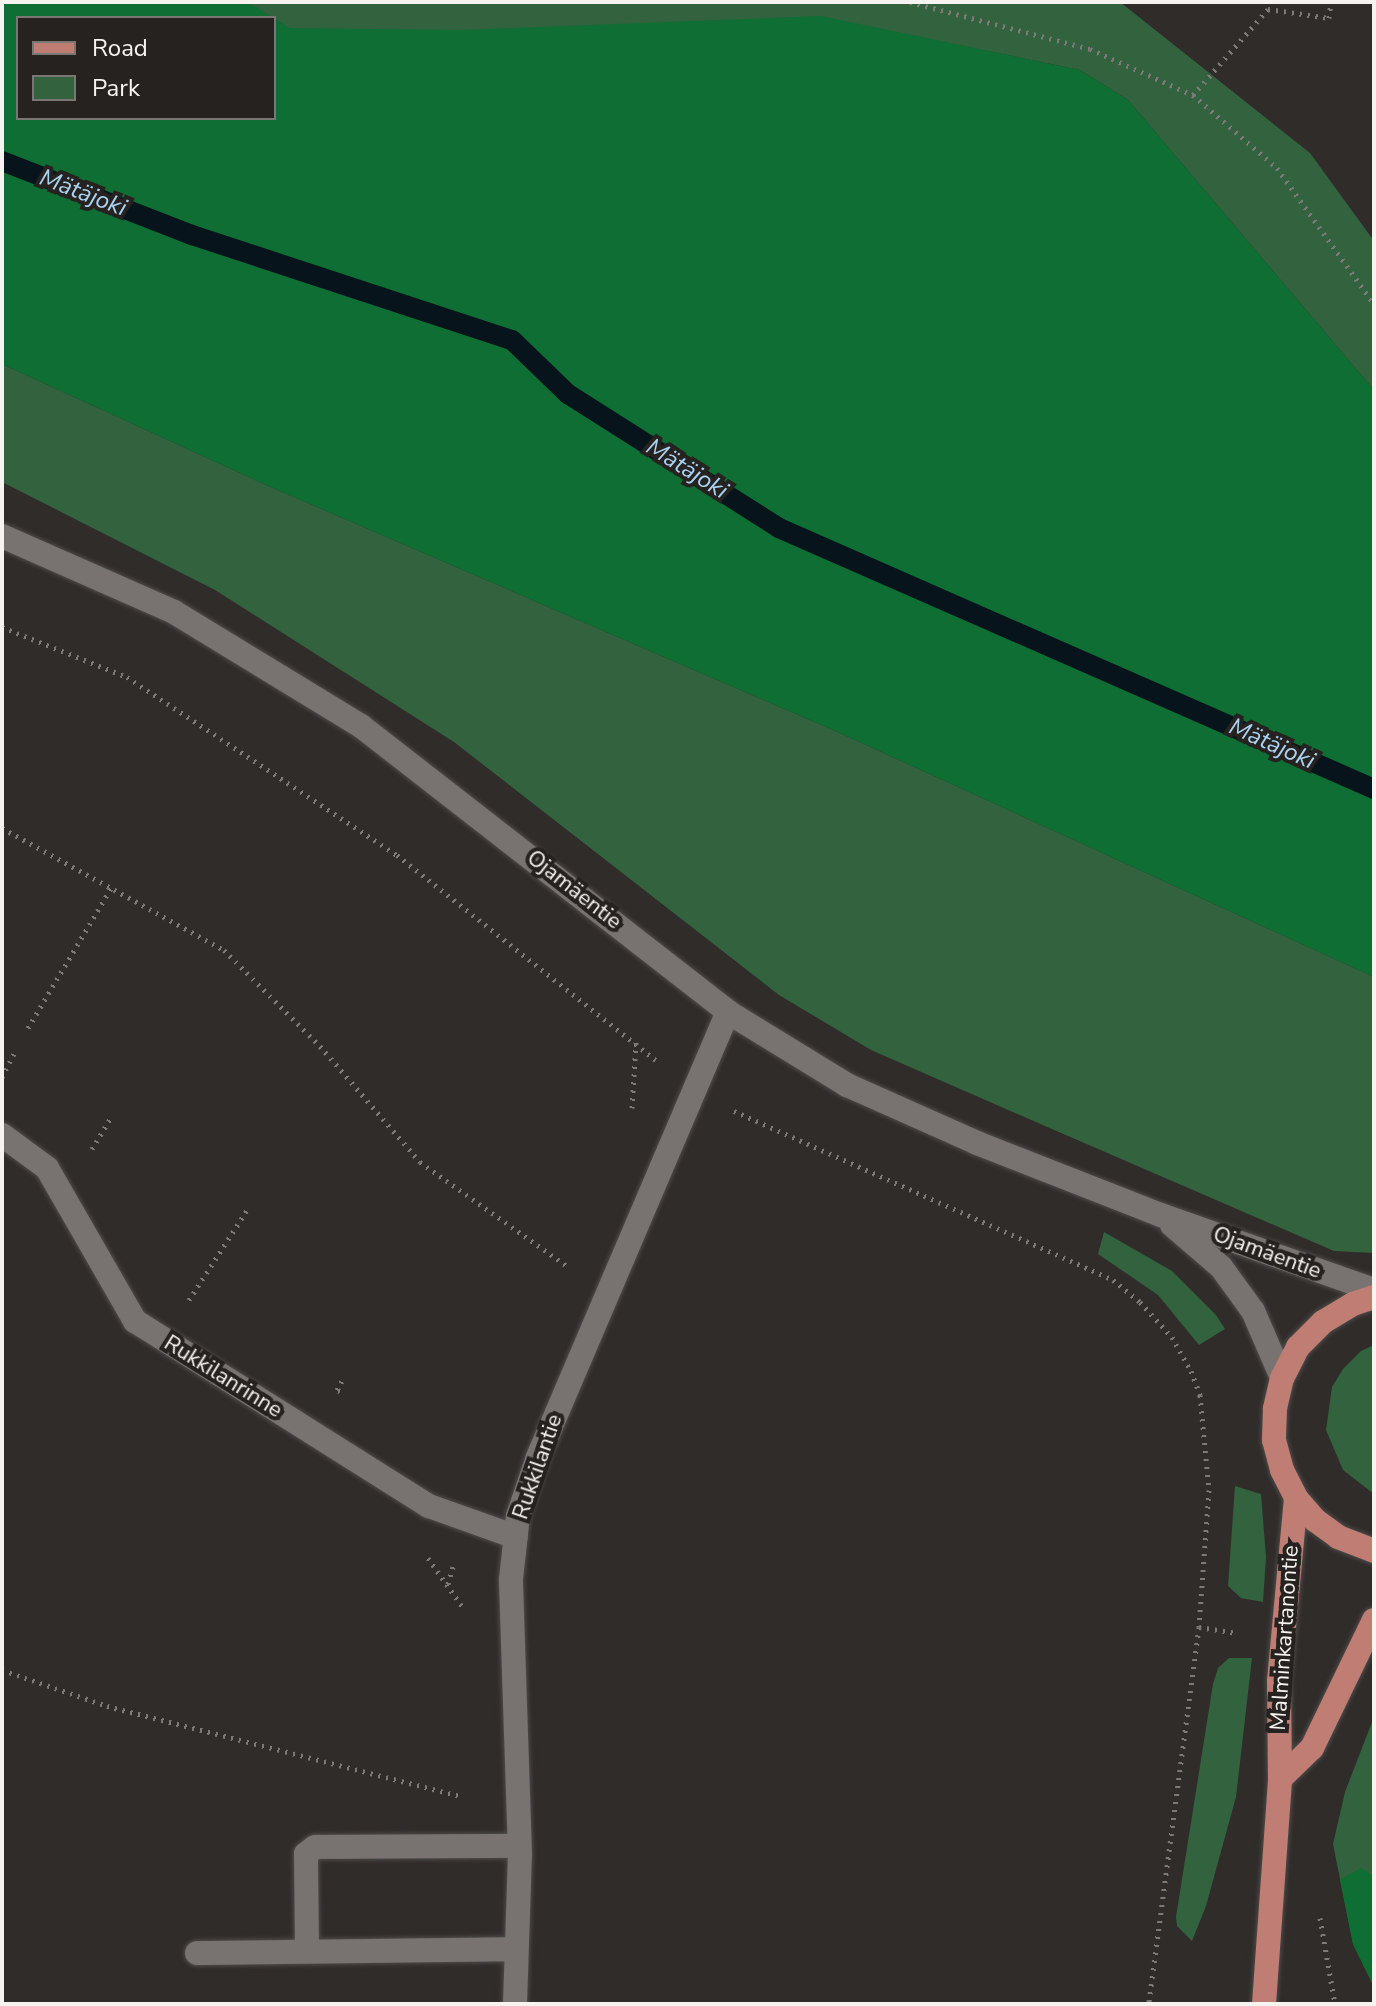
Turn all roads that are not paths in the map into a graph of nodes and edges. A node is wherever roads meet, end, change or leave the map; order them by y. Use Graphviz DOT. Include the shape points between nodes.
graph roads {
  1 [pos="2,536"];
  2 [pos="728,1012"];
  3 [pos="2,1135"];
  4 [pos="1161,1215"];
  5 [pos="1374,1290"];
  6 [pos="1374,1297"];
  7 [pos="1282,1378"];
  8 [pos="1296,1498"];
  9 [pos="516,1537"];
  10 [pos="1374,1551"];
  11 [pos="1374,1620"];
  12 [pos="1280,1779"];
  13 [pos="519,1846"];
  14 [pos="516,1949"];
  15 [pos="307,1951"];
  16 [pos="197,1953"];
  17 [pos="515,2004"];
  18 [pos="1264,2004"];
  1 -- 2 [label="street, Ojamäentie" via="174,612 361,726"];
  2 -- 4 [label="street, Ojamäentie" via="847,1085"];
  2 -- 9 [label="street, Rukkilantie" via="538,1457"];
  3 -- 9 [label="street, Rukkilanrinne" via="47,1168 135,1321 429,1506"];
  4 -- 5 [label="street, Ojamäentie"];
  4 -- 7 [label="street, Ojamäentie" via="1221,1267 1253,1311"];
  6 -- 7 [label="main road" via="1323,1322 1298,1347"];
  7 -- 8 [label="main road" via="1274,1440"];
  8 -- 10 [label="main road" via="1338,1537"];
  8 -- 12 [label="main road, Malminkartanontie" via="1279,1681"];
  9 -- 13 [label="street, Rukkilantie" via="511,1579"];
  11 -- 12 [label="main road, Malminkartanontie" via="1312,1748"];
  12 -- 18 [label="main road, Malminkartanontie"];
  13 -- 14 [label="street, Rukkilantie"];
  13 -- 15 [label="street" via="315,1847 306,1854"];
  14 -- 15 [label="street"];
  14 -- 17 [label="street, Rukkilantie"];
  15 -- 16 [label="street"];
}
